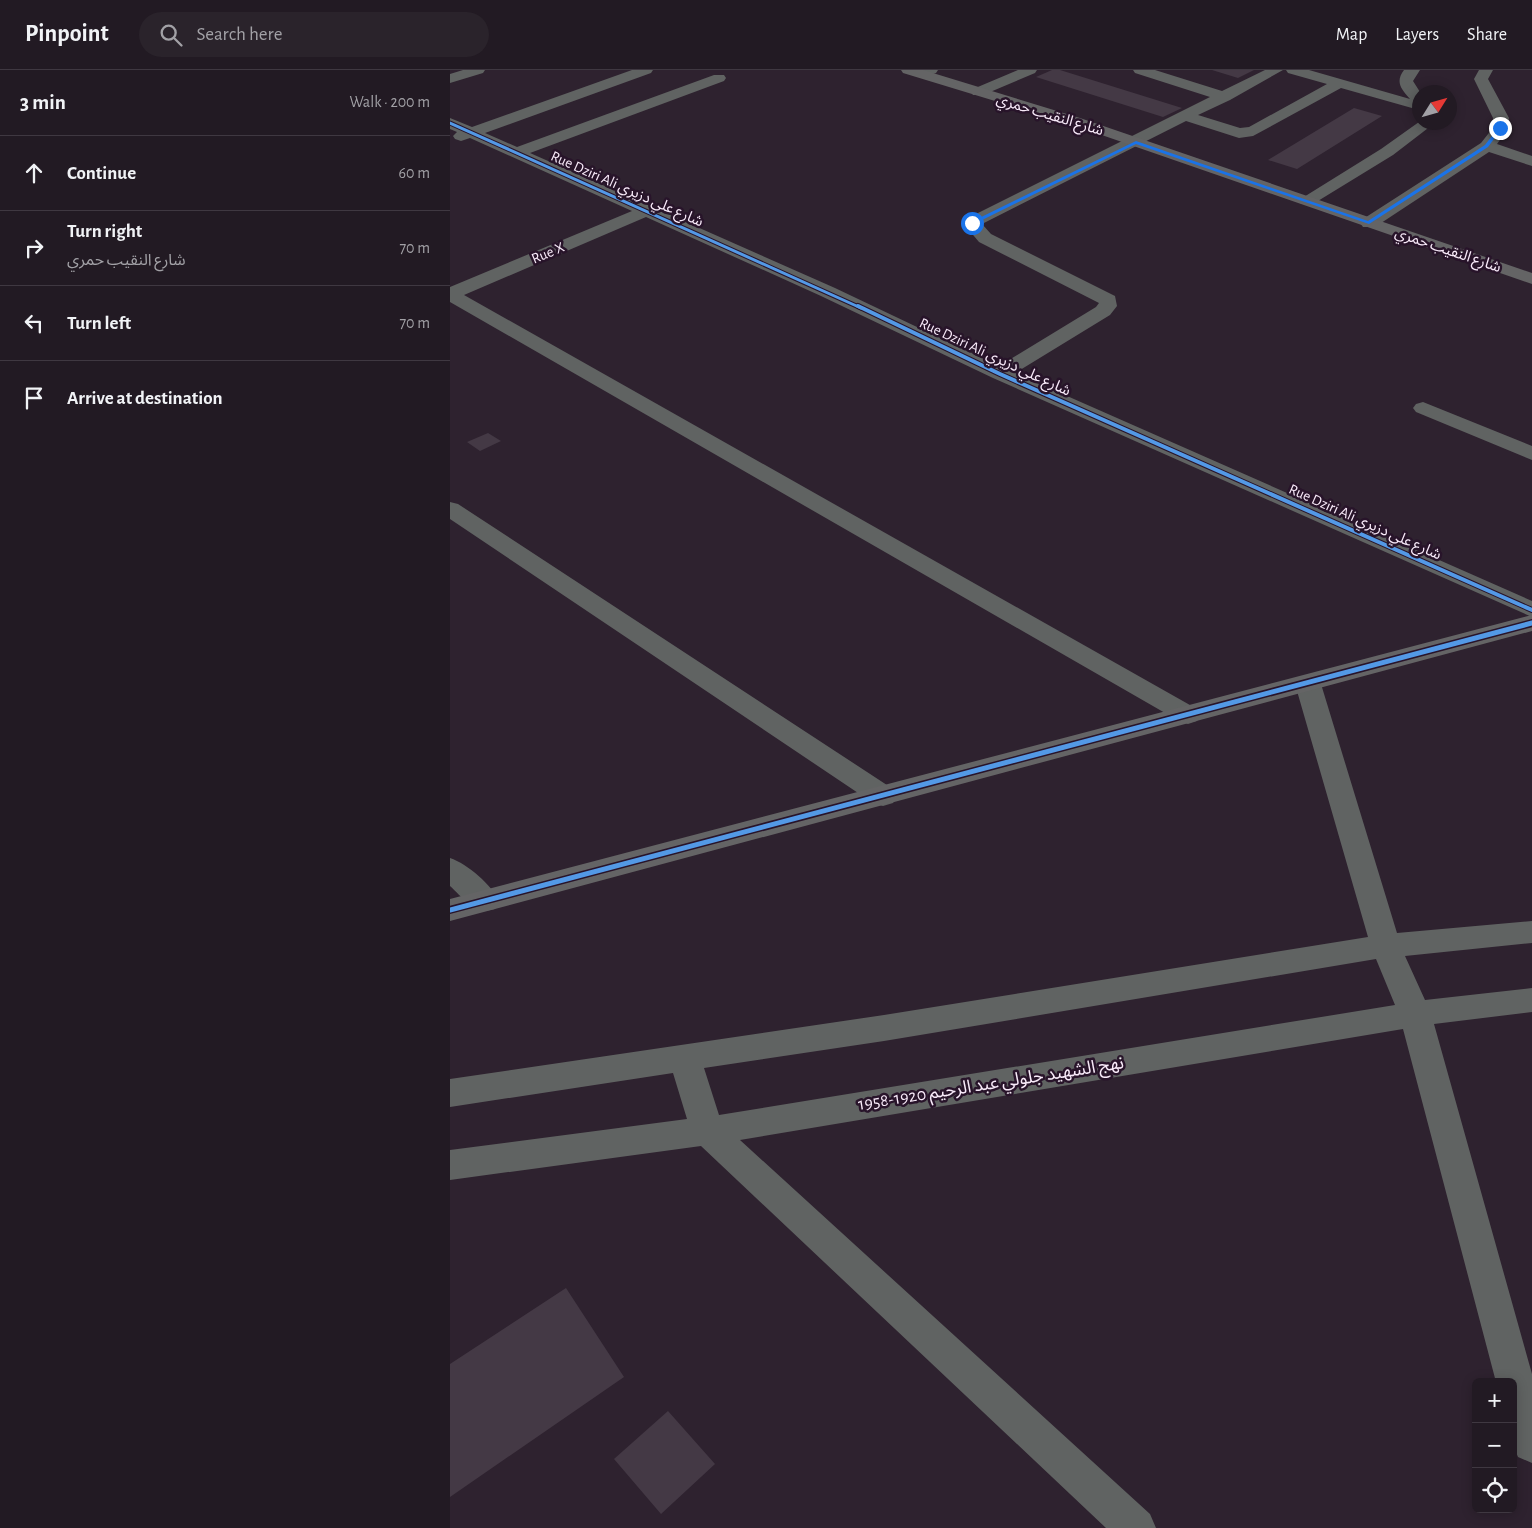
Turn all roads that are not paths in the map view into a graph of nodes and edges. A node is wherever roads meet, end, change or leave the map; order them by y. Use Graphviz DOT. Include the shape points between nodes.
graph roads {
  1 [pos="478,70"];
  2 [pos="1030,70"];
  3 [pos="1140,70"];
  4 [pos="1276,70"];
  5 [pos="1292,70"];
  6 [pos="1414,70"];
  7 [pos="1486,70"];
  8 [pos="640,71"];
  9 [pos="920,71"];
  10 [pos="719,78"];
  11 [pos="450,79"];
  12 [pos="1338,84"];
  13 [pos="1412,90"];
  14 [pos="978,92"];
  15 [pos="1225,97"];
  16 [pos="1412,104"];
  17 [pos="1186,116"];
  18 [pos="450,122"];
  19 [pos="1418,130"];
  20 [pos="470,132"];
  21 [pos="450,139"];
  22 [pos="1136,143"];
  23 [pos="1487,146"];
  24 [pos="516,153"];
  25 [pos="1532,160"];
  26 [pos="1307,200"];
  27 [pos="646,211"];
  28 [pos="1369,222"];
  29 [pos="1532,279"];
  30 [pos="450,294"];
  31 [pos="1000,374"];
  32 [pos="1423,408"];
  33 [pos="1532,454"];
  34 [pos="450,509"];
  35 [pos="1532,610"];
  36 [pos="1532,623"];
  37 [pos="1308,684"];
  38 [pos="1188,715"];
  39 [pos="882,796"];
  40 [pos="450,869"];
  41 [pos="485,901"];
  42 [pos="450,910"];
  43 [pos="1532,932"];
  44 [pos="1386,946"];
  45 [pos="1532,1000"];
  46 [pos="1415,1014"];
  47 [pos="685,1059"];
  48 [pos="450,1093"];
  49 [pos="707,1131"];
  50 [pos="450,1165"];
  51 [pos="1532,1443"];
  52 [pos="1136,1528"];
  1 -- 11 [label="street"];
  2 -- 14 [label="street"];
  3 -- 15 [label="street"];
  4 -- 15 [label="street"];
  5 -- 12 [label="street"];
  6 -- 13 [label="street" via="1405,81"];
  7 -- 23 [label="street" via="1481,79 1501,118 1500,128"];
  8 -- 20 [label="street"];
  9 -- 14 [label="main road, شارع النقيب حمري"];
  10 -- 24 [label="street"];
  12 -- 16 [label="street"];
  12 -- 17 [label="street" via="1253,131 1239,133"];
  14 -- 22 [label="main road, شارع النقيب حمري"];
  15 -- 17 [label="street"];
  17 -- 22 [label="street"];
  18 -- 20 [label="street, Rue Dziri Ali شارع علي دزيري"];
  19 -- 26 [label="street"];
  20 -- 21 [label="street"];
  20 -- 24 [label="street, Rue Dziri Ali شارع علي دزيري"];
  22 -- 26 [label="main road, شارع النقيب حمري"];
  22 -- 31 [label="street" via="972,223 984,238 1108,300 1103,312"];
  23 -- 25 [label="street"];
  23 -- 28 [label="street"];
  24 -- 27 [label="street, Rue Dziri Ali شارع علي دزيري"];
  26 -- 28 [label="main road, شارع النقيب حمري"];
  27 -- 30 [label="street, Rue X"];
  27 -- 31 [label="street, Rue Dziri Ali شارع علي دزيري" via="828,292"];
  28 -- 29 [label="main road, شارع النقيب حمري"];
  30 -- 38 [label="street"];
  31 -- 35 [label="street, Rue Dziri Ali شارع علي دزيري"];
  32 -- 33 [label="street"];
  34 -- 39 [label="street"];
  36 -- 37 [label="main road"];
  37 -- 38 [label="main road"];
  37 -- 44 [label="street"];
  38 -- 39 [label="main road"];
  39 -- 41 [label="main road"];
  40 -- 41 [label="street"];
  41 -- 42 [label="main road"];
  43 -- 44 [label="street"];
  44 -- 46 [label="street"];
  44 -- 47 [label="street"];
  45 -- 46 [label="street, نهج الشهيد جلولي عبد الرحيم 1920-1958"];
  46 -- 49 [label="street, نهج الشهيد جلولي عبد الرحيم 1920-1958"];
  46 -- 51 [label="street"];
  47 -- 48 [label="street"];
  47 -- 49 [label="street"];
  49 -- 50 [label="street, نهج الشهيد جلولي عبد الرحيم 1920-1958"];
  49 -- 52 [label="street"];
}
